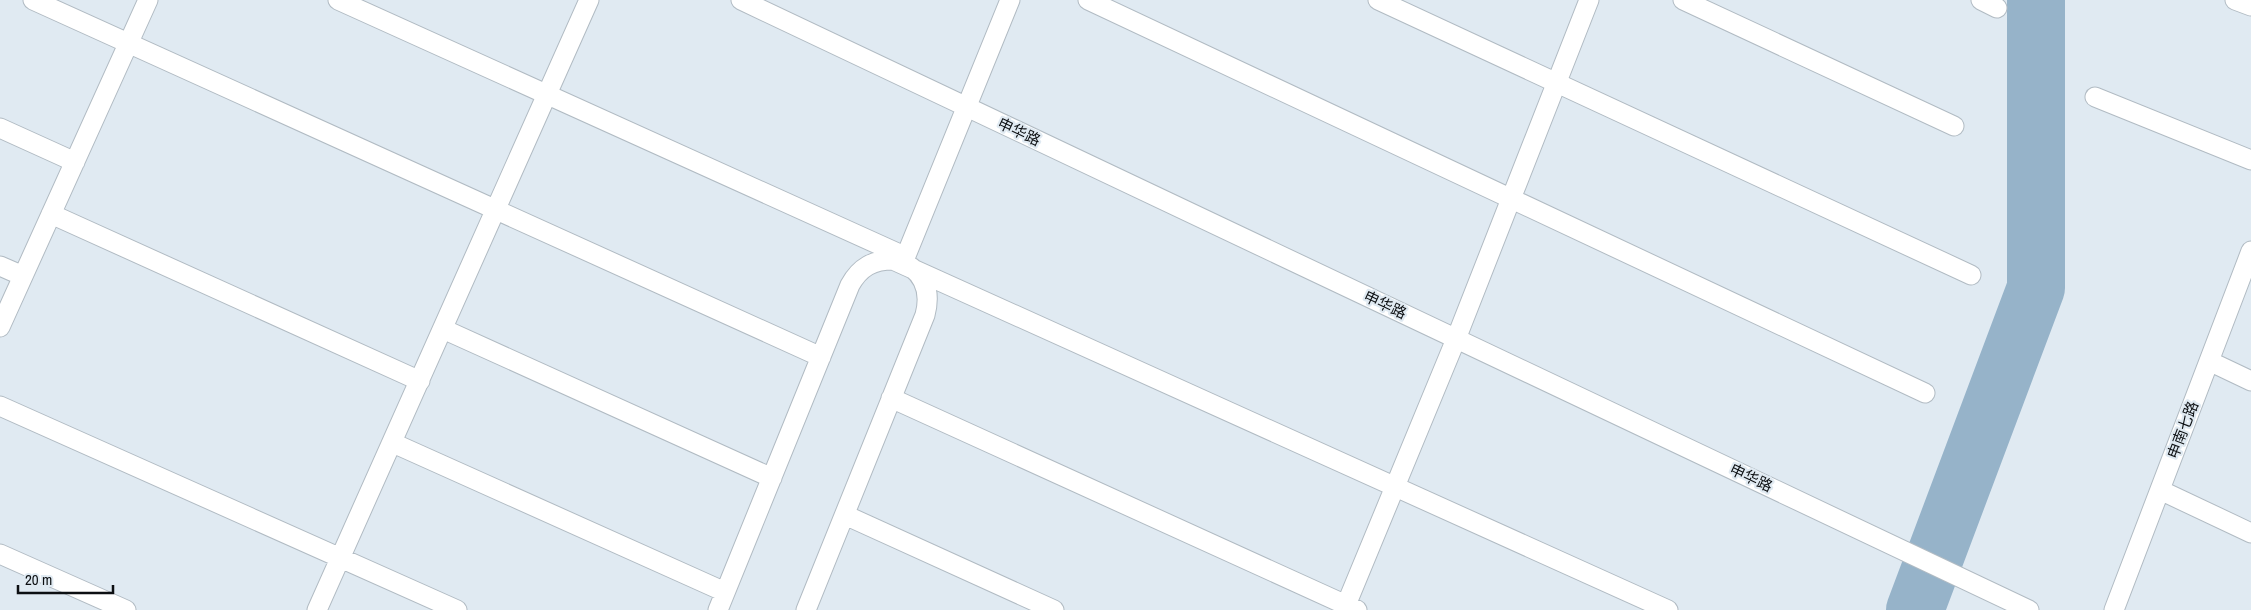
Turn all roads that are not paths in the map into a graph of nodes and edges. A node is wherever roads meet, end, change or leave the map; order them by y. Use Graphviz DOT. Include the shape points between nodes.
graph roads {
  1 [pos="33,0"];
  2 [pos="148,0"];
  3 [pos="338,0"];
  4 [pos="589,0"];
  5 [pos="741,0"];
  6 [pos="1010,0"];
  7 [pos="1088,0"];
  8 [pos="1378,0"];
  9 [pos="1589,0"];
  10 [pos="1682,0"];
  11 [pos="2235,0"];
  12 [pos="2251,6"];
  13 [pos="129,43"];
  14 [pos="1556,83"];
  15 [pos="547,94"];
  16 [pos="2095,97"];
  17 [pos="966,107"];
  18 [pos="1954,126"];
  19 [pos="0,128"];
  20 [pos="2251,160"];
  21 [pos="75,162"];
  22 [pos="1511,199"];
  23 [pos="496,210"];
  24 [pos="51,214"];
  25 [pos="2251,251"];
  26 [pos="910,261"];
  27 [pos="0,266"];
  28 [pos="1971,275"];
  29 [pos="23,276"];
  30 [pos="0,326"];
  31 [pos="443,329"];
  32 [pos="1456,339"];
  33 [pos="821,357"];
  34 [pos="2209,361"];
  35 [pos="420,381"];
  36 [pos="2251,381"];
  37 [pos="1925,393"];
  38 [pos="892,398"];
  39 [pos="0,406"];
  40 [pos="393,443"];
  41 [pos="772,478"];
  42 [pos="1395,486"];
  43 [pos="2160,490"];
  44 [pos="845,515"];
  45 [pos="2251,533"];
  46 [pos="0,554"];
  47 [pos="342,558"];
  48 [pos="725,592"];
  49 [pos="1349,608"];
  50 [pos="126,610"];
  51 [pos="317,610"];
  52 [pos="457,610"];
  53 [pos="718,610"];
  54 [pos="806,610"];
  55 [pos="1054,610"];
  56 [pos="1668,610"];
  57 [pos="2029,610"];
  58 [pos="2114,610"];
  1 -- 13 [label="lane"];
  2 -- 13 [label="lane"];
  3 -- 15 [label="lane"];
  4 -- 15 [label="lane"];
  5 -- 17 [label="lane, 申华路"];
  6 -- 17 [label="lane"];
  7 -- 22 [label="lane"];
  8 -- 14 [label="lane"];
  9 -- 14 [label="lane"];
  10 -- 18 [label="lane"];
  11 -- 12 [label="lane"];
  13 -- 21 [label="lane"];
  13 -- 23 [label="lane"];
  14 -- 22 [label="lane"];
  14 -- 28 [label="lane"];
  15 -- 23 [label="lane"];
  15 -- 26 [label="lane"];
  16 -- 20 [label="lane"];
  17 -- 26 [label="lane"];
  17 -- 32 [label="lane, 申华路"];
  19 -- 21 [label="lane"];
  21 -- 24 [label="lane"];
  22 -- 32 [label="lane"];
  22 -- 37 [label="lane"];
  23 -- 31 [label="lane"];
  23 -- 33 [label="lane"];
  24 -- 29 [label="lane"];
  24 -- 35 [label="lane"];
  25 -- 34 [label="lane, 申南七路"];
  26 -- 33 [label="lane" via="872,262 855,275"];
  26 -- 38 [label="lane" via="928,294 928,305"];
  26 -- 42 [label="lane"];
  27 -- 29 [label="lane"];
  29 -- 30 [label="lane"];
  31 -- 35 [label="lane"];
  31 -- 41 [label="lane"];
  32 -- 42 [label="lane"];
  32 -- 57 [label="lane, 申华路"];
  33 -- 41 [label="lane"];
  34 -- 36 [label="lane"];
  34 -- 43 [label="lane, 申南七路"];
  35 -- 40 [label="lane"];
  38 -- 44 [label="lane"];
  38 -- 49 [label="lane"];
  39 -- 47 [label="lane"];
  40 -- 47 [label="lane"];
  40 -- 48 [label="lane"];
  41 -- 48 [label="lane"];
  42 -- 49 [label="lane"];
  42 -- 56 [label="lane"];
  43 -- 45 [label="lane"];
  43 -- 58 [label="lane, 申南七路"];
  44 -- 54 [label="lane"];
  44 -- 55 [label="lane"];
  46 -- 50 [label="lane"];
  47 -- 51 [label="lane"];
  47 -- 52 [label="lane"];
  48 -- 53 [label="lane"];
}
